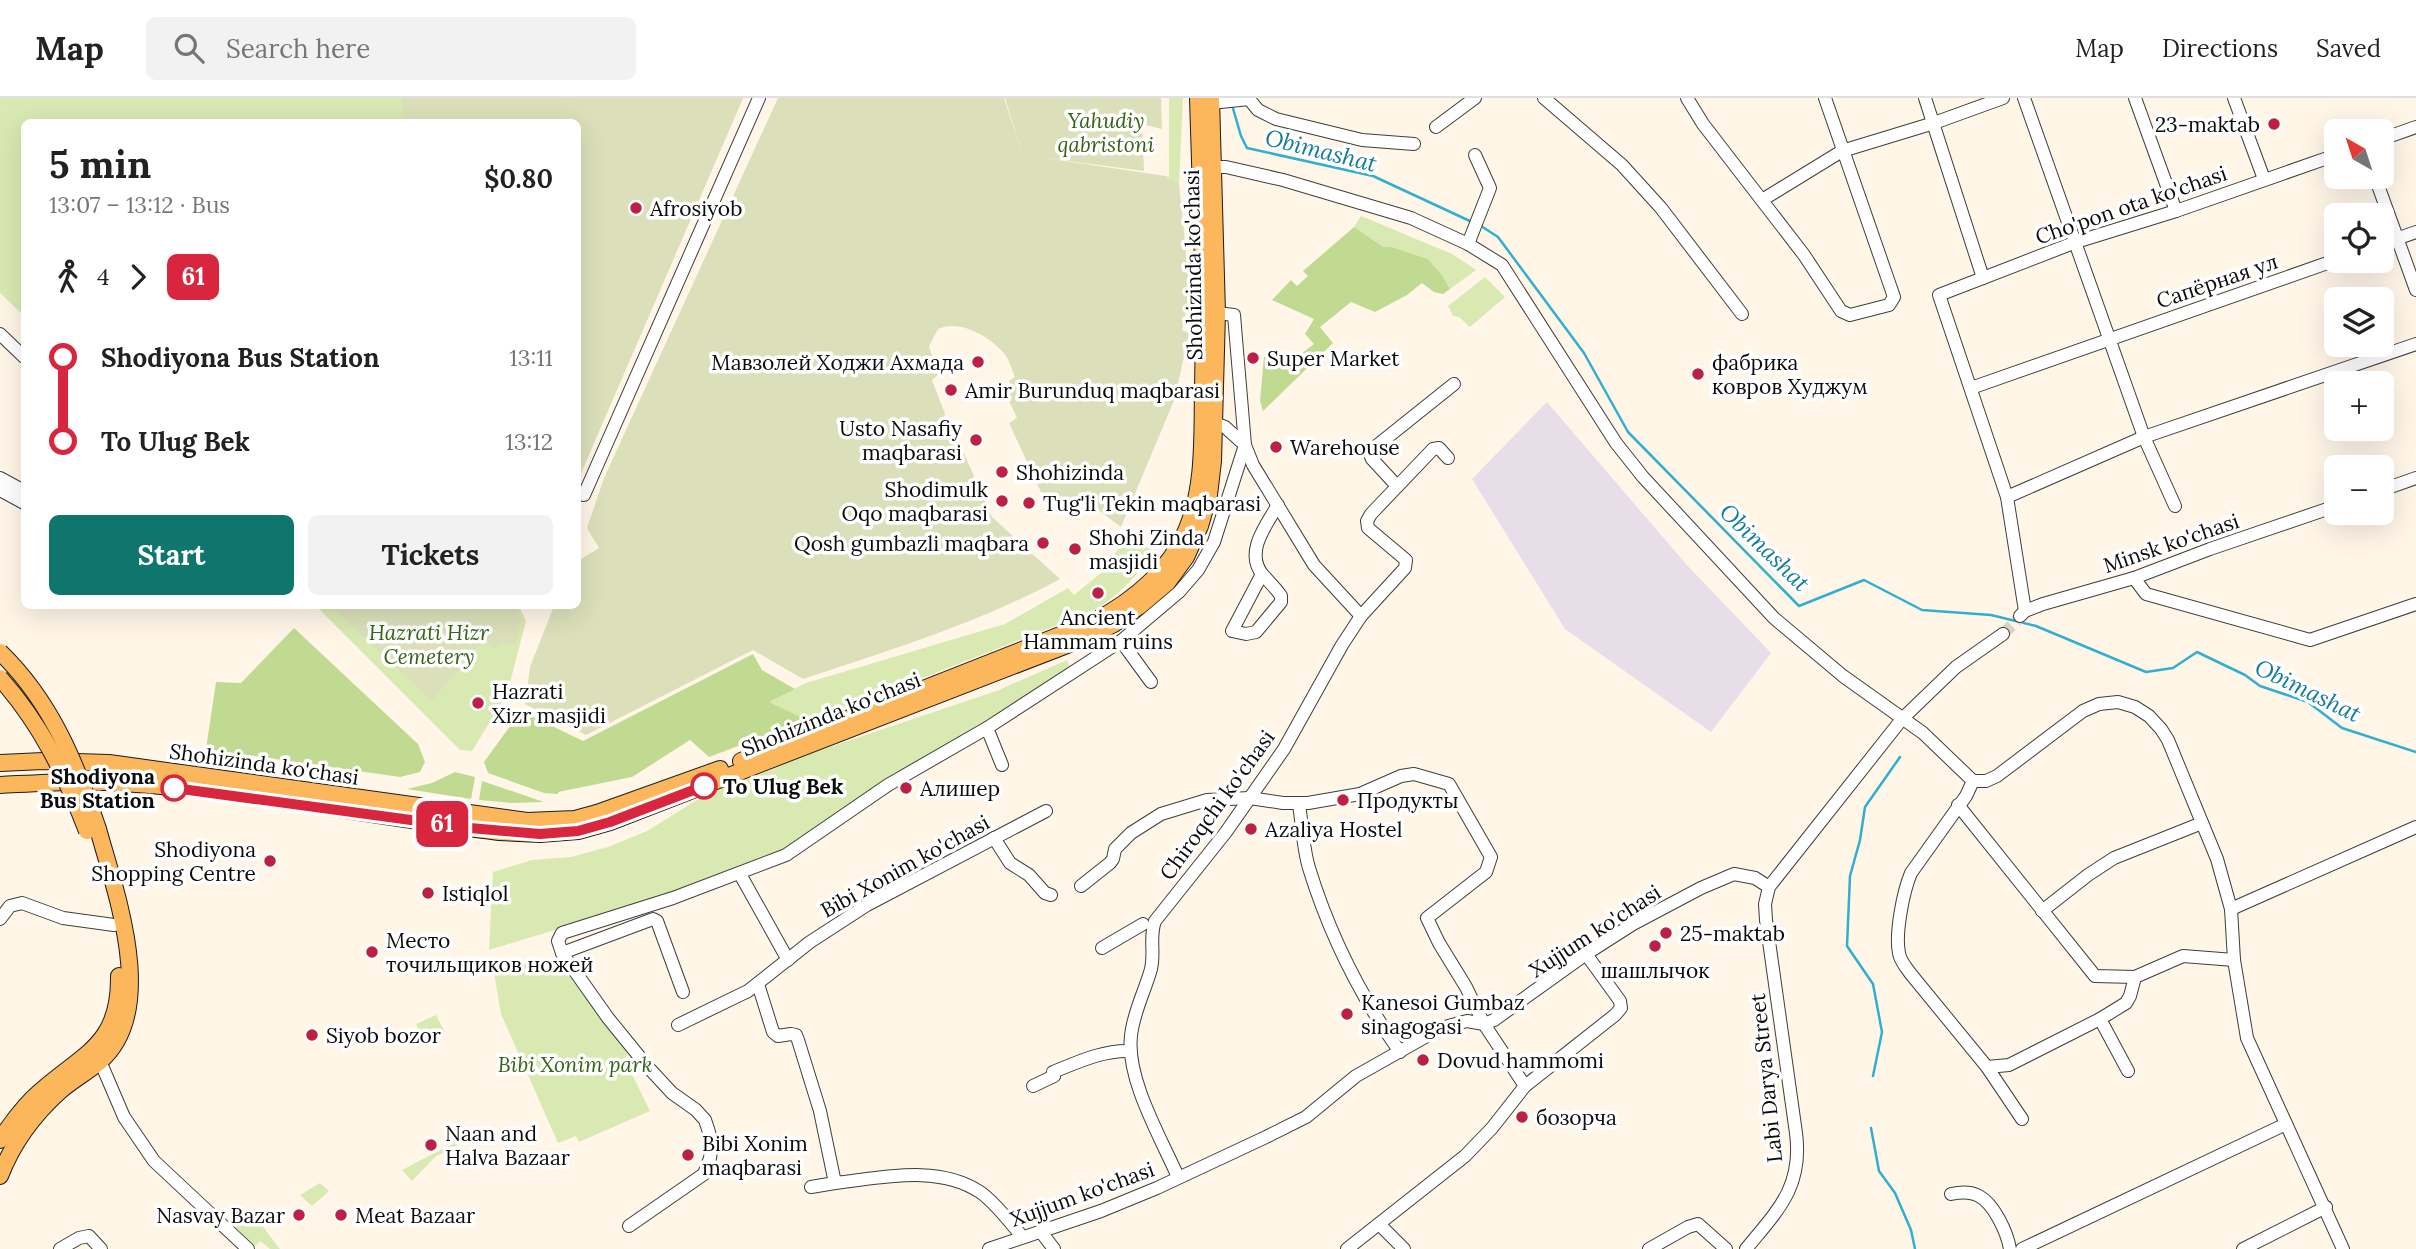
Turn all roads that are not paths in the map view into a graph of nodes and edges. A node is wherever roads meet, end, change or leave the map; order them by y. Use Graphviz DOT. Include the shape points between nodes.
graph roads {
  1 [pos="759,98"];
  2 [pos="1475,98"];
  3 [pos="1544,98"];
  4 [pos="1687,98"];
  5 [pos="1825,98"];
  6 [pos="1925,98"];
  7 [pos="2003,98"];
  8 [pos="2024,98"];
  9 [pos="2135,98"];
  10 [pos="2234,98"];
  11 [pos="1248,99"];
  12 [pos="1211,100"];
  13 [pos="1934,123"];
  14 [pos="1436,127"];
  15 [pos="2416,127"];
  16 [pos="2394,135"];
  17 [pos="1414,144"];
  18 [pos="1842,151"];
  19 [pos="1475,155"];
  20 [pos="2324,159"];
  21 [pos="1206,167"];
  22 [pos="2264,179"];
  23 [pos="2380,189"];
  24 [pos="1762,200"];
  25 [pos="2176,211"];
  26 [pos="2416,232"];
  27 [pos="2399,238"];
  28 [pos="2394,240"];
  29 [pos="2076,242"];
  30 [pos="1468,244"];
  31 [pos="2324,264"];
  32 [pos="1983,278"];
  33 [pos="2416,290"];
  34 [pos="1217,313"];
  35 [pos="1742,314"];
  36 [pos="0,334"];
  37 [pos="2110,339"];
  38 [pos="2416,344"];
  39 [pos="21,354"];
  40 [pos="1238,356"];
  41 [pos="1216,358"];
  42 [pos="1454,384"];
  43 [pos="1971,388"];
  44 [pos="1215,423"];
  45 [pos="2144,437"];
  46 [pos="1245,446"];
  47 [pos="1448,458"];
  48 [pos="0,478"];
  49 [pos="2416,478"];
  50 [pos="1397,486"];
  51 [pos="2394,486"];
  52 [pos="21,489"];
  53 [pos="0,490"];
  54 [pos="583,495"];
  55 [pos="2007,497"];
  56 [pos="21,501"];
  57 [pos="1278,505"];
  58 [pos="2175,506"];
  59 [pos="2324,510"];
  60 [pos="1262,574"];
  61 [pos="2134,578"];
  62 [pos="2416,604"];
  63 [pos="1361,616"];
  64 [pos="2003,634"];
  65 [pos="1121,641"];
  66 [pos="0,652"];
  67 [pos="0,678"];
  68 [pos="1151,682"];
  69 [pos="1902,719"];
  70 [pos="986,728"];
  71 [pos="0,763"];
  72 [pos="1002,765"];
  73 [pos="1973,781"];
  74 [pos="0,785"];
  75 [pos="1250,797"];
  76 [pos="1299,804"];
  77 [pos="1958,805"];
  78 [pos="1046,811"];
  79 [pos="2202,823"];
  80 [pos="2416,827"];
  81 [pos="93,830"];
  82 [pos="994,838"];
  83 [pos="740,874"];
  84 [pos="1080,886"];
  85 [pos="1769,887"];
  86 [pos="110,890"];
  87 [pos="1051,895"];
  88 [pos="2231,909"];
  89 [pos="2042,911"];
  90 [pos="0,919"];
  91 [pos="1143,924"];
  92 [pos="114,925"];
  93 [pos="560,947"];
  94 [pos="1102,948"];
  95 [pos="1586,954"];
  96 [pos="788,960"];
  97 [pos="2234,960"];
  98 [pos="2134,976"];
  99 [pos="758,984"];
  100 [pos="683,992"];
  101 [pos="2100,1020"];
  102 [pos="1484,1024"];
  103 [pos="678,1025"];
  104 [pos="1130,1051"];
  105 [pos="1400,1052"];
  106 [pos="100,1061"];
  107 [pos="1987,1067"];
  108 [pos="2128,1071"];
  109 [pos="1033,1086"];
  110 [pos="1525,1086"];
  111 [pos="2022,1119"];
  112 [pos="2286,1124"];
  113 [pos="0,1140"];
  114 [pos="2,1166"];
  115 [pos="1178,1177"];
  116 [pos="835,1183"];
  117 [pos="810,1188"];
  118 [pos="1951,1194"];
  119 [pos="2326,1207"];
  120 [pos="1379,1224"];
  121 [pos="629,1226"];
  122 [pos="1041,1232"];
  123 [pos="1022,1236"];
  124 [pos="60,1249"];
  125 [pos="101,1249"];
  126 [pos="247,1249"];
  127 [pos="989,1249"];
  128 [pos="1054,1249"];
  129 [pos="1347,1249"];
  130 [pos="1404,1249"];
  131 [pos="1649,1249"];
  132 [pos="1726,1249"];
  133 [pos="1746,1249"];
  134 [pos="2010,1249"];
  135 [pos="2022,1249"];
  136 [pos="2244,1249"];
  137 [pos="2343,1249"];
  1 -- 54 [label="street"];
  2 -- 14 [label="street"];
  3 -- 35 [label="street" via="1622,165"];
  4 -- 24 [label="street"];
  5 -- 18 [label="street"];
  6 -- 13 [label="street"];
  7 -- 13 [label="street"];
  8 -- 29 [label="street"];
  9 -- 25 [label="street"];
  10 -- 22 [label="street"];
  11 -- 12 [label="street"];
  11 -- 17 [label="street" via="1276,119 1362,140"];
  12 -- 21 [label="main road, Shohizinda ko'chasi"];
  13 -- 18 [label="street"];
  13 -- 32 [label="street"];
  15 -- 16 [label="street"];
  18 -- 24 [label="street"];
  18 -- 24 [label="street" via="1894,297 1889,304 1850,314 1841,311"];
  19 -- 30 [label="street" via="1490,188"];
  20 -- 22 [label="street, Cho'pon ota ko'chasi"];
  21 -- 30 [label="street" via="1226,167 1361,202"];
  21 -- 34 [label="main road, Shohizinda ko'chasi"];
  21 -- 71 [label="main road, Shohizinda ko'chasi" via="1202,451 1195,506 1182,540 1162,571 1093,622 619,807 575,819 517,821 108,763"];
  22 -- 25 [label="street, Cho'pon ota ko'chasi"];
  23 -- 27 [label="street"];
  25 -- 29 [label="street, Cho'pon ota ko'chasi"];
  26 -- 27 [label="street"];
  27 -- 28 [label="street"];
  27 -- 33 [label="street"];
  29 -- 32 [label="street, Cho'pon ota ko'chasi"];
  29 -- 37 [label="street"];
  30 -- 69 [label="street" via="1502,265 1616,443 1643,477 1774,618"];
  31 -- 37 [label="street, Сапёрная ул"];
  32 -- 43 [label="street, Cho'pon ota ko'chasi" via="1939,295"];
  34 -- 40 [label="street" via="1234,315"];
  34 -- 41 [label="main road, Shohizinda ko'chasi"];
  36 -- 39 [label="street"];
  37 -- 43 [label="street, Сапёрная ул"];
  37 -- 45 [label="street"];
  38 -- 45 [label="street"];
  40 -- 41 [label="street"];
  40 -- 46 [label="street"];
  41 -- 44 [label="main road, Shohizinda ko'chasi"];
  42 -- 50 [label="street" via="1369,452"];
  43 -- 55 [label="street"];
  44 -- 46 [label="street"];
  44 -- 74 [label="main road, Shohizinda ko'chasi" via="1209,495 1194,542 1167,583 1120,619 1076,642 610,822 578,831 518,833 123,783"];
  45 -- 55 [label="street"];
  45 -- 58 [label="street"];
  46 -- 57 [label="street"];
  46 -- 65 [label="street" via="1214,542 1198,570"];
  47 -- 50 [label="street" via="1436,448"];
  48 -- 52 [label="street"];
  49 -- 51 [label="street"];
  50 -- 63 [label="street" via="1367,521 1368,528 1407,564"];
  53 -- 56 [label="street"];
  55 -- 61 [label="street, Minsk ko'chasi" via="2022,614"];
  57 -- 60 [label="street" via="1255,550"];
  57 -- 63 [label="street" via="1314,565"];
  59 -- 61 [label="street, Minsk ko'chasi"];
  60 -- 60 [label="street" via="1256,585 1232,631 1256,632 1279,607 1281,596"];
  61 -- 62 [label="street" via="2146,594 2310,640"];
  63 -- 75 [label="street, Chiroqchi ko'chasi" via="1284,749"];
  64 -- 69 [label="street" via="1956,667"];
  65 -- 68 [label="street"];
  65 -- 70 [label="street"];
  66 -- 81 [label="main road, bridge" via="57,725 82,781"];
  67 -- 81 [label="main road, bridge" via="45,737"];
  69 -- 73 [label="street"];
  69 -- 85 [label="street"];
  70 -- 72 [label="street"];
  70 -- 83 [label="street" via="888,785 786,855"];
  73 -- 77 [label="street"];
  73 -- 79 [label="street" via="1986,782 1997,776 2083,711 2118,702 2135,707 2161,729"];
  75 -- 76 [label="street"];
  75 -- 84 [label="street" via="1207,800 1161,814 1131,833 1115,849 1110,863"];
  75 -- 104 [label="street, Chiroqchi ko'chasi" via="1155,921 1150,933 1152,967 1131,1033"];
  76 -- 102 [label="street" via="1360,794 1414,774 1449,784 1491,856 1486,872 1427,918"];
  76 -- 105 [label="street" via="1308,866 1326,918"];
  77 -- 89 [label="street"];
  77 -- 107 [label="street" via="1907,883 1899,957"];
  78 -- 82 [label="street, Bibi Xonim ko'chasi"];
  79 -- 88 [label="street"];
  79 -- 89 [label="street" via="2114,858"];
  80 -- 88 [label="street"];
  81 -- 86 [label="main road"];
  82 -- 87 [label="street" via="1010,863"];
  82 -- 96 [label="street, Bibi Xonim ko'chasi" via="867,905"];
  83 -- 93 [label="street" via="562,933"];
  83 -- 96 [label="street"];
  85 -- 95 [label="street, Xujjum ko'chasi" via="1755,878 1734,874 1633,924"];
  85 -- 133 [label="street, Labi Darya Street" via="1766,920 1797,1161 1787,1196"];
  86 -- 92 [label="main road"];
  86 -- 106 [label="main road" via="123,918 130,999 120,1034"];
  88 -- 97 [label="street"];
  89 -- 98 [label="street" via="2091,973"];
  90 -- 92 [label="street" via="10,906 22,903 64,918"];
  91 -- 94 [label="street"];
  92 -- 113 [label="main road" via="118,999 104,1038 41,1091"];
  93 -- 100 [label="street" via="653,919"];
  93 -- 121 [label="street" via="647,1066 705,1120 712,1143 704,1174"];
  95 -- 102 [label="street, Xujjum ko'chasi"];
  95 -- 110 [label="street" via="1621,1008"];
  96 -- 99 [label="street, Bibi Xonim ko'chasi"];
  97 -- 98 [label="street" via="2183,956"];
  97 -- 112 [label="street" via="2246,1038"];
  98 -- 101 [label="street" via="2126,1003"];
  99 -- 103 [label="street, Bibi Xonim ko'chasi"];
  99 -- 116 [label="street" via="772,1032 796,1035 798,1040 820,1111"];
  101 -- 107 [label="street" via="2009,1065"];
  101 -- 108 [label="street"];
  102 -- 105 [label="street, Xujjum ko'chasi" via="1466,1021 1441,1028"];
  102 -- 110 [label="street"];
  104 -- 109 [label="street" via="1112,1050 1087,1059 1053,1072 1054,1076"];
  104 -- 115 [label="street, Chiroqchi ko'chasi" via="1137,1080"];
  105 -- 115 [label="street, Xujjum ko'chasi" via="1356,1076 1306,1117"];
  106 -- 114 [label="main road" via="38,1113"];
  106 -- 126 [label="street" via="138,1141"];
  107 -- 111 [label="street"];
  110 -- 120 [label="street" via="1469,1152"];
  112 -- 119 [label="street"];
  112 -- 135 [label="street"];
  115 -- 122 [label="street, Xujjum ko'chasi"];
  116 -- 117 [label="street"];
  116 -- 123 [label="street" via="882,1176 956,1181 981,1193"];
  118 -- 134 [label="street" via="1981,1196 2000,1223"];
  119 -- 136 [label="street"];
  119 -- 137 [label="street"];
  120 -- 129 [label="street"];
  120 -- 130 [label="street"];
  122 -- 123 [label="street, Xujjum ko'chasi"];
  122 -- 128 [label="street"];
  123 -- 127 [label="street, Xujjum ko'chasi"];
  124 -- 125 [label="street" via="89,1236"];
  131 -- 132 [label="street" via="1698,1224"];
}
